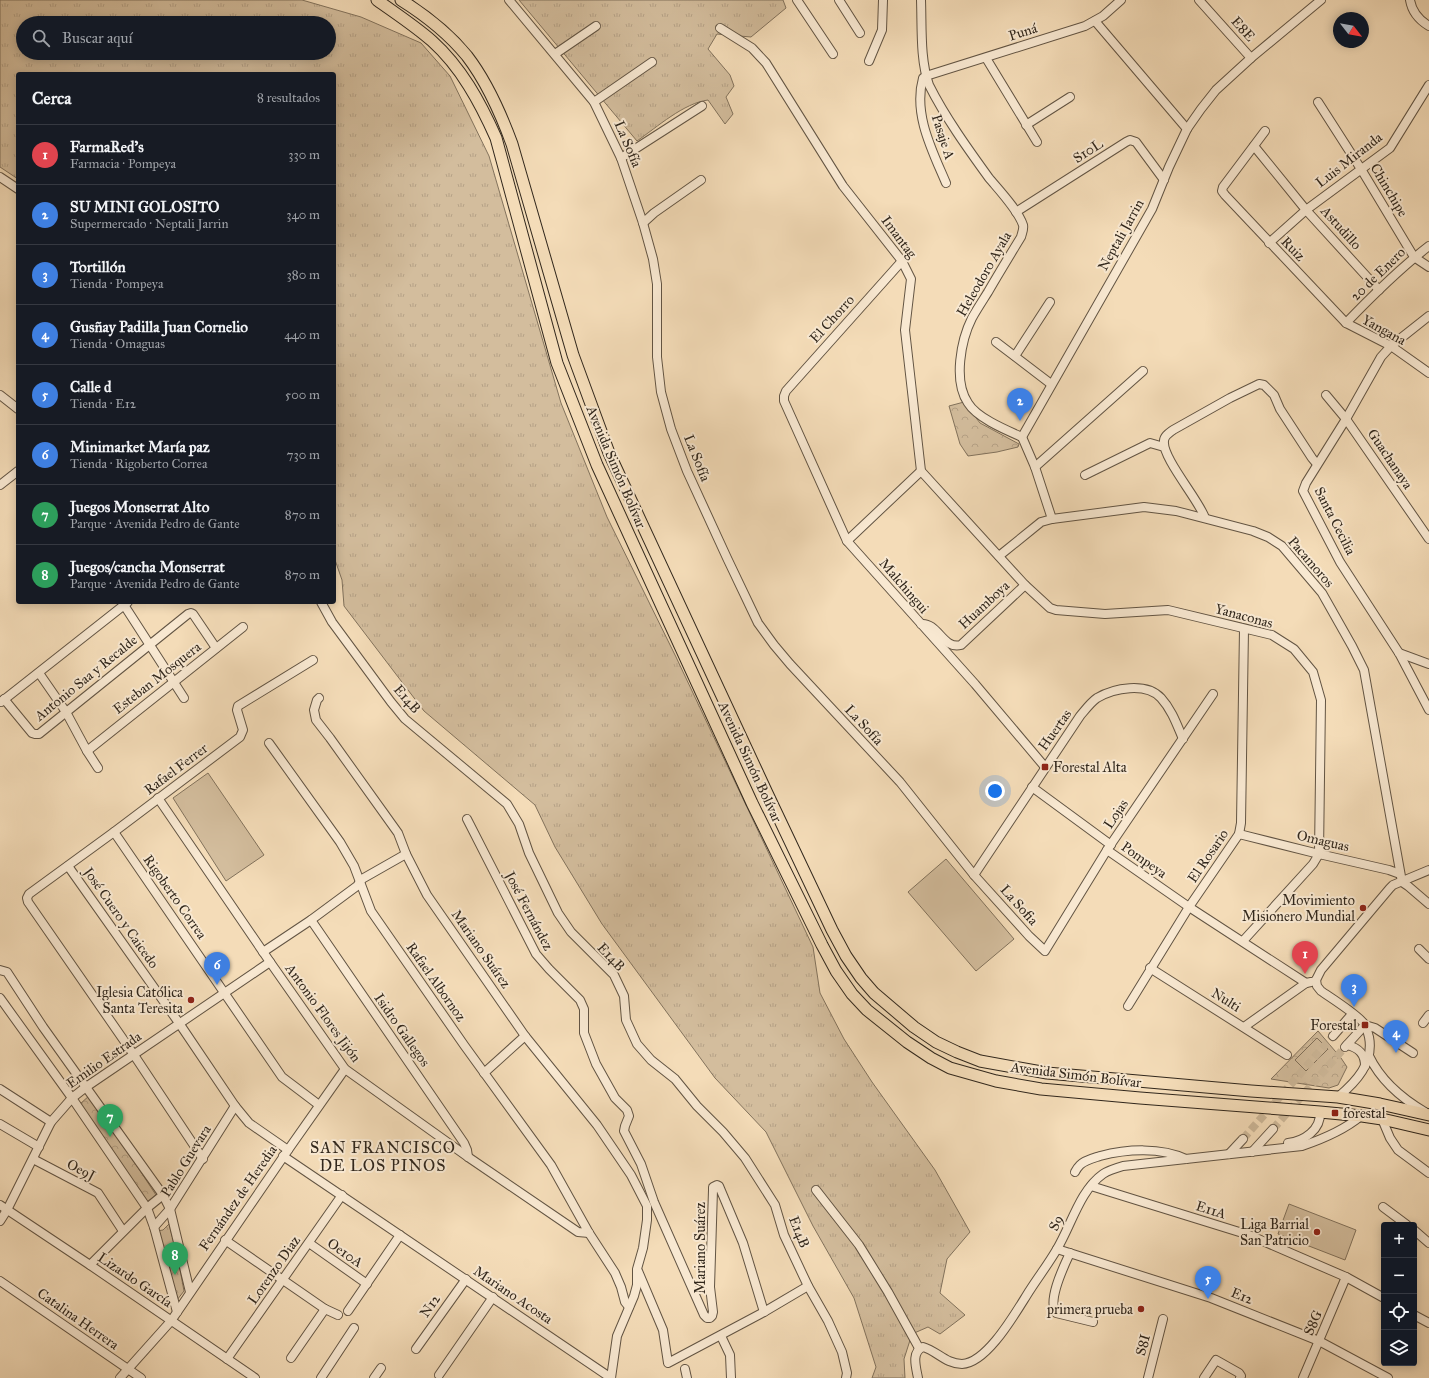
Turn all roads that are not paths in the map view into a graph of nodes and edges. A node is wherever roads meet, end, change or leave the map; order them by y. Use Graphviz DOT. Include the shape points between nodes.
graph roads {
  1 [pos="378,0"];
  2 [pos="401,0"];
  3 [pos="509,0"];
  4 [pos="797,0"];
  5 [pos="839,0"];
  6 [pos="884,0"];
  7 [pos="921,0"];
  8 [pos="1121,0"];
  9 [pos="1199,0"];
  10 [pos="1321,0"];
  11 [pos="1410,0"];
  12 [pos="1112,4"];
  13 [pos="1095,21"];
  14 [pos="596,26"];
  15 [pos="1429,26"];
  16 [pos="720,28"];
  17 [pos="860,33"];
  18 [pos="555,54"];
  19 [pos="833,54"];
  20 [pos="986,58"];
  21 [pos="1251,58"];
  22 [pos="869,61"];
  23 [pos="652,62"];
  24 [pos="926,76"];
  25 [pos="1429,85"];
  26 [pos="1070,97"];
  27 [pos="594,102"];
  28 [pos="1318,102"];
  29 [pos="702,106"];
  30 [pos="1026,125"];
  31 [pos="1187,129"];
  32 [pos="1265,131"];
  33 [pos="1037,142"];
  34 [pos="1254,146"];
  35 [pos="621,158"];
  36 [pos="1361,169"];
  37 [pos="0,177"];
  38 [pos="701,180"];
  39 [pos="1164,180"];
  40 [pos="946,183"];
  41 [pos="16,188"];
  42 [pos="1306,210"];
  43 [pos="1016,212"];
  44 [pos="643,223"];
  45 [pos="1269,243"];
  46 [pos="1429,246"];
  47 [pos="1414,257"];
  48 [pos="902,261"];
  49 [pos="1429,267"];
  50 [pos="1379,290"];
  51 [pos="1050,302"];
  52 [pos="1429,316"];
  53 [pos="1346,324"];
  54 [pos="996,342"];
  55 [pos="1391,346"];
  56 [pos="1015,356"];
  57 [pos="1143,371"];
  58 [pos="1429,373"];
  59 [pos="1051,384"];
  60 [pos="0,395"];
  61 [pos="1326,395"];
  62 [pos="784,396"];
  63 [pos="16,407"];
  64 [pos="1346,419"];
  65 [pos="1022,436"];
  66 [pos="1164,447"];
  67 [pos="1317,464"];
  68 [pos="1035,467"];
  69 [pos="921,471"];
  70 [pos="16,473"];
  71 [pos="1085,475"];
  72 [pos="0,485"];
  73 [pos="1205,518"];
  74 [pos="1052,519"];
  75 [pos="1429,539"];
  76 [pos="847,540"];
  77 [pos="999,556"];
  78 [pos="1025,585"];
  79 [pos="125,604"];
  80 [pos="127,604"];
  81 [pos="322,604"];
  82 [pos="921,624"];
  83 [pos="243,627"];
  84 [pos="1244,629"];
  85 [pos="150,644"];
  86 [pos="216,648"];
  87 [pos="1399,652"];
  88 [pos="313,660"];
  89 [pos="1429,664"];
  90 [pos="39,673"];
  91 [pos="173,682"];
  92 [pos="1213,694"];
  93 [pos="184,698"];
  94 [pos="319,698"];
  95 [pos="2,701"];
  96 [pos="1429,710"];
  97 [pos="66,712"];
  98 [pos="1183,739"];
  99 [pos="269,743"];
  100 [pos="87,751"];
  101 [pos="1045,767"];
  102 [pos="98,768"];
  103 [pos="1032,787"];
  104 [pos="158,798"];
  105 [pos="467,819"];
  106 [pos="114,832"];
  107 [pos="1239,834"];
  108 [pos="1109,847"];
  109 [pos="406,854"];
  110 [pos="1319,854"];
  111 [pos="68,866"];
  112 [pos="1429,870"];
  113 [pos="974,875"];
  114 [pos="1401,878"];
  115 [pos="360,882"];
  116 [pos="1429,904"];
  117 [pos="1189,907"];
  118 [pos="311,920"];
  119 [pos="1243,941"];
  120 [pos="1419,949"];
  121 [pos="1045,951"];
  122 [pos="263,952"];
  123 [pos="1429,959"];
  124 [pos="270,962"];
  125 [pos="1150,968"];
  126 [pos="0,970"];
  127 [pos="1316,980"];
  128 [pos="1306,983"];
  129 [pos="224,992"];
  130 [pos="0,998"];
  131 [pos="1128,1006"];
  132 [pos="1352,1014"];
  133 [pos="1429,1014"];
  134 [pos="180,1023"];
  135 [pos="1423,1023"];
  136 [pos="1365,1025"];
  137 [pos="1244,1027"];
  138 [pos="525,1036"];
  139 [pos="1333,1036"];
  140 [pos="1413,1053"];
  141 [pos="134,1055"];
  142 [pos="1287,1055"];
  143 [pos="1369,1056"];
  144 [pos="1365,1066"];
  145 [pos="345,1069"];
  146 [pos="484,1073"];
  147 [pos="86,1087"];
  148 [pos="0,1089"];
  149 [pos="1338,1097"];
  150 [pos="72,1098"];
  151 [pos="319,1105"];
  152 [pos="235,1106"];
  153 [pos="1320,1112"];
  154 [pos="1429,1115"];
  155 [pos="1361,1116"];
  156 [pos="1382,1119"];
  157 [pos="51,1122"];
  158 [pos="0,1124"];
  159 [pos="1273,1129"];
  160 [pos="1429,1130"];
  161 [pos="1243,1139"];
  162 [pos="39,1147"];
  163 [pos="1268,1150"];
  164 [pos="1252,1152"];
  165 [pos="285,1153"];
  166 [pos="1230,1154"];
  167 [pos="468,1157"];
  168 [pos="33,1159"];
  169 [pos="203,1159"];
  170 [pos="1187,1159"];
  171 [pos="1074,1172"];
  172 [pos="1429,1173"];
  173 [pos="1091,1186"];
  174 [pos="816,1190"];
  175 [pos="163,1195"];
  176 [pos="342,1195"];
  177 [pos="650,1204"];
  178 [pos="1383,1206"];
  179 [pos="4,1208"];
  180 [pos="147,1208"];
  181 [pos="170,1209"];
  182 [pos="0,1222"];
  183 [pos="1403,1222"];
  184 [pos="154,1227"];
  185 [pos="123,1231"];
  186 [pos="589,1233"];
  187 [pos="1417,1233"];
  188 [pos="400,1235"];
  189 [pos="225,1240"];
  190 [pos="309,1243"];
  191 [pos="1429,1243"];
  192 [pos="1057,1249"];
  193 [pos="1070,1253"];
  194 [pos="90,1265"];
  195 [pos="637,1268"];
  196 [pos="1346,1277"];
  197 [pos="283,1279"];
  198 [pos="466,1279"];
  199 [pos="0,1281"];
  200 [pos="367,1284"];
  201 [pos="808,1286"];
  202 [pos="190,1292"];
  203 [pos="1381,1296"];
  204 [pos="493,1297"];
  205 [pos="629,1307"];
  206 [pos="326,1309"];
  207 [pos="348,1311"];
  208 [pos="177,1312"];
  209 [pos="764,1312"];
  210 [pos="338,1315"];
  211 [pos="1417,1317"];
  212 [pos="1163,1320"];
  213 [pos="171,1321"];
  214 [pos="1093,1322"];
  215 [pos="1429,1323"];
  216 [pos="354,1328"];
  217 [pos="721,1336"];
  218 [pos="1319,1341"];
  219 [pos="919,1348"];
  220 [pos="416,1349"];
  221 [pos="291,1358"];
  222 [pos="227,1359"];
  223 [pos="381,1368"];
  224 [pos="128,1369"];
  225 [pos="685,1369"];
  226 [pos="439,1375"];
  227 [pos="120,1378"];
  228 [pos="141,1378"];
  229 [pos="255,1378"];
  230 [pos="321,1378"];
  231 [pos="374,1378"];
  232 [pos="611,1378"];
  233 [pos="687,1378"];
  234 [pos="731,1378"];
  235 [pos="846,1378"];
  236 [pos="918,1378"];
  237 [pos="1148,1378"];
  238 [pos="1204,1378"];
  239 [pos="1240,1378"];
  240 [pos="1303,1378"];
  241 [pos="1388,1378"];
  1 -- 153 [label="highway, Avenida Simón Bolívar" via="431,40 454,63 486,115 496,138 557,363 597,465 752,803 822,945 852,994 867,1010 919,1050 950,1068 973,1075 1041,1089"];
  2 -- 149 [label="highway, Avenida Simón Bolívar" via="442,30 466,56 501,115 512,144 573,354 609,453 832,930 861,978 914,1028 936,1042 980,1061 1047,1073"];
  3 -- 18 [label="street, La Sofía"];
  4 -- 19 [label="street"];
  5 -- 17 [label="street"];
  6 -- 22 [label="street" via="882,30"];
  7 -- 24 [label="street, Heleodoro Ayala"];
  8 -- 12 [label="street, Puná"];
  9 -- 21 [label="street, E8E"];
  10 -- 21 [label="street, Neptali Jarrin"];
  11 -- 15 [label="street" via="1414,12"];
  12 -- 13 [label="street, Puná"];
  13 -- 20 [label="street, Puná"];
  13 -- 31 [label="street"];
  14 -- 18 [label="street"];
  16 -- 48 [label="street, Imantag" via="752,48 766,63 843,186"];
  18 -- 27 [label="street, La Sofía"];
  20 -- 24 [label="street, Puná"];
  20 -- 30 [label="street"];
  21 -- 31 [label="street, Neptali Jarrin" via="1216,90"];
  23 -- 27 [label="street"];
  24 -- 40 [label="street, Pasaje A" via="921,86 922,119 931,149"];
  24 -- 43 [label="street, Heleodoro Ayala" via="960,136"];
  25 -- 36 [label="street, Luis Miranda" via="1390,148"];
  26 -- 30 [label="street"];
  27 -- 35 [label="street, La Sofía"];
  28 -- 36 [label="street, Chinchipe"];
  29 -- 35 [label="street"];
  30 -- 33 [label="street"];
  31 -- 39 [label="street, Neptali Jarrin"];
  32 -- 34 [label="street"];
  34 -- 42 [label="street, Astudillo"];
  34 -- 45 [label="street, Ruiz" via="1222,191"];
  35 -- 44 [label="street, La Sofía"];
  36 -- 42 [label="street, Luis Miranda"];
  36 -- 47 [label="street, Chinchipe"];
  37 -- 41 [label="street"];
  38 -- 44 [label="street"];
  39 -- 43 [label="street, S10L" via="1136,142 1130,140"];
  39 -- 59 [label="street, Neptali Jarrin" via="1152,209"];
  42 -- 45 [label="street, Luis Miranda"];
  42 -- 50 [label="street, Astudillo"];
  43 -- 65 [label="street, Heleodoro Ayala" via="1023,224 1023,231 972,318 961,356 960,377 962,392 968,404 979,414"];
  44 -- 113 [label="street, La Sofía" via="653,260 656,284 656,357 661,392 671,429 687,471 758,623 790,664 900,782"];
  45 -- 53 [label="street, Ruiz"];
  46 -- 47 [label="street, 20 de Enero"];
  47 -- 49 [label="street, Chinchipe"];
  47 -- 50 [label="street, 20 de Enero"];
  48 -- 62 [label="street, El Chorro"];
  48 -- 69 [label="street, Imantag" via="911,279 905,330"];
  50 -- 53 [label="street, 20 de Enero"];
  51 -- 56 [label="street"];
  52 -- 55 [label="street, Santa Cecilia"];
  53 -- 55 [label="street, Yangana"];
  54 -- 56 [label="street"];
  55 -- 58 [label="street, Yangana"];
  55 -- 64 [label="street, Santa Cecilia" via="1381,357"];
  56 -- 59 [label="street"];
  57 -- 68 [label="street"];
  59 -- 65 [label="street, Neptali Jarrin"];
  60 -- 63 [label="street"];
  61 -- 64 [label="street, Guachanaya"];
  62 -- 76 [label="street, Malchingui" via="784,401"];
  64 -- 67 [label="street, Santa Cecilia"];
  64 -- 75 [label="street, Guachanaya"];
  65 -- 68 [label="street"];
  66 -- 67 [label="street" via="1166,436 1173,430 1259,384 1274,395 1284,415"];
  66 -- 71 [label="street" via="1150,443"];
  66 -- 73 [label="street"];
  67 -- 87 [label="street, Santa Cecilia" via="1303,491 1340,562"];
  68 -- 74 [label="street"];
  69 -- 76 [label="street"];
  69 -- 77 [label="street"];
  70 -- 72 [label="street"];
  73 -- 74 [label="street, Pacamoros" via="1144,507"];
  73 -- 114 [label="street, Pacamoros" via="1268,537 1282,546 1322,593 1352,646 1364,670 1367,684"];
  74 -- 77 [label="street, Pacamoros" via="1041,522"];
  76 -- 82 [label="street, Malchingui"];
  77 -- 78 [label="street, Yanaconas"];
  78 -- 82 [label="street, Huamboya" via="961,645 950,644 930,626"];
  78 -- 84 [label="street, Yanaconas" via="1045,604 1056,610 1105,614 1168,610"];
  79 -- 90 [label="street"];
  80 -- 85 [label="street"];
  81 -- 201 [label="street, E14B" via="341,634 405,719 507,804 519,824 529,853 558,913 571,932 614,975 624,996 626,1020 637,1044 651,1060 675,1079 745,1158 775,1205 784,1235"];
  82 -- 101 [label="street, Malchingui"];
  83 -- 86 [label="street, Esteban Mosquera"];
  84 -- 107 [label="street, El Rosario" via="1242,823"];
  84 -- 110 [label="street, Yanaconas" via="1272,635 1294,649 1313,672 1321,700"];
  85 -- 86 [label="street, Antonio Saa y Recalde" via="191,613"];
  85 -- 91 [label="street"];
  85 -- 97 [label="street, Antonio Saa y Recalde"];
  86 -- 91 [label="street, Esteban Mosquera"];
  87 -- 89 [label="street"];
  87 -- 96 [label="street, Santa Cecilia"];
  88 -- 104 [label="street, Rafael Ferrer" via="238,706 244,730 242,735"];
  90 -- 95 [label="street"];
  90 -- 97 [label="street"];
  91 -- 93 [label="street"];
  91 -- 100 [label="street, Esteban Mosquera"];
  92 -- 98 [label="street, Lojas"];
  94 -- 109 [label="street, Mariano Suárez" via="314,710 316,720 398,833"];
  95 -- 97 [label="street, Antonio Saa y Recalde" via="35,734 39,734"];
  97 -- 100 [label="street"];
  98 -- 101 [label="street, Huertas" via="1161,698 1141,689 1118,689 1096,698 1080,716"];
  98 -- 108 [label="street, Lojas"];
  99 -- 115 [label="street, Rafael Albornoz" via="340,842"];
  100 -- 102 [label="street"];
  101 -- 103 [label="street, Huertas"];
  103 -- 108 [label="street, Pompeya"];
  103 -- 113 [label="street, Huertas"];
  104 -- 106 [label="street, Rafael Ferrer"];
  104 -- 122 [label="street, Antonio Flores Jijón"];
  105 -- 177 [label="street, José Fernández" via="536,954 580,1000 584,1009 584,1033 589,1048 615,1098 627,1110 629,1116 624,1131 641,1164"];
  106 -- 111 [label="street, Rafael Ferrer"];
  106 -- 129 [label="street, Rigoberto Correa"];
  107 -- 110 [label="street, Omaguas"];
  107 -- 117 [label="street, El Rosario"];
  108 -- 117 [label="street, Pompeya"];
  108 -- 121 [label="street, Lojas"];
  109 -- 115 [label="street" via="362,878"];
  109 -- 138 [label="street, Mariano Suárez" via="427,895"];
  110 -- 114 [label="street, Omaguas" via="1389,870"];
  110 -- 119 [label="street" via="1313,864"];
  111 -- 134 [label="street, José Cuero y Caicedo"];
  111 -- 141 [label="street, Rafael Ferrer" via="29,894 28,902"];
  112 -- 114 [label="street"];
  113 -- 121 [label="street, La Sofia"];
  114 -- 116 [label="street, Omaguas"];
  114 -- 127 [label="street" via="1321,970"];
  115 -- 118 [label="street"];
  115 -- 146 [label="street, Rafael Albornoz" via="371,911"];
  117 -- 119 [label="street, Pompeya"];
  117 -- 125 [label="street, El Rosario"];
  118 -- 122 [label="street"];
  118 -- 167 [label="street, Isidro Gallegos" via="464,1143"];
  119 -- 128 [label="street, Pompeya"];
  120 -- 123 [label="street"];
  122 -- 124 [label="street, Antonio Flores Jijón"];
  124 -- 129 [label="street, Emilio Estrada"];
  124 -- 145 [label="street, Antonio Flores Jijón"];
  125 -- 131 [label="street, El Rosario"];
  125 -- 137 [label="street, Nulti"];
  126 -- 147 [label="street" via="6,972"];
  127 -- 128 [label="street"];
  127 -- 132 [label="street" via="1321,991"];
  128 -- 137 [label="street"];
  129 -- 134 [label="street, Emilio Estrada"];
  129 -- 151 [label="street, Rigoberto Correa" via="282,1077"];
  130 -- 150 [label="street"];
  132 -- 136 [label="street"];
  132 -- 139 [label="street"];
  133 -- 135 [label="street"];
  134 -- 141 [label="street, Emilio Estrada"];
  134 -- 152 [label="street, José Cuero y Caicedo"];
  136 -- 140 [label="street" via="1375,1028"];
  136 -- 143 [label="street" via="1370,1044"];
  136 -- 144 [label="street" via="1346,1046 1357,1048 1361,1052"];
  137 -- 142 [label="street, Nulti"];
  138 -- 146 [label="street"];
  138 -- 177 [label="street, Mariano Suárez" via="598,1125"];
  141 -- 147 [label="street, Emilio Estrada"];
  141 -- 169 [label="street"];
  143 -- 144 [label="street"];
  143 -- 154 [label="street" via="1381,1076 1394,1090"];
  144 -- 149 [label="street" via="1357,1080"];
  145 -- 151 [label="street, Fernández de Heredia"];
  145 -- 167 [label="street, Antonio Flores Jijón"];
  146 -- 186 [label="street, Rafael Albornoz" via="551,1165"];
  147 -- 150 [label="street, Emilio Estrada"];
  147 -- 175 [label="street"];
  148 -- 157 [label="street"];
  149 -- 154 [label="highway, Avenida Simón Bolívar"];
  150 -- 157 [label="street, Emilio Estrada"];
  150 -- 180 [label="street"];
  151 -- 165 [label="street, Fernández de Heredia"];
  152 -- 165 [label="street, José Cuero y Caicedo" via="249,1123"];
  152 -- 169 [label="street, Pablo Guevara"];
  153 -- 155 [label="highway, Avenida Simón Bolívar"];
  153 -- 163 [label="street, S9" via="1318,1124 1312,1132 1297,1141 1280,1144"];
  155 -- 156 [label="highway, Avenida Simón Bolívar"];
  155 -- 163 [label="street, S9" via="1353,1123 1302,1146"];
  156 -- 160 [label="highway, Avenida Simón Bolívar"];
  156 -- 172 [label="street" via="1398,1150"];
  157 -- 162 [label="street, Emilio Estrada"];
  158 -- 162 [label="street"];
  159 -- 164 [label="street"];
  161 -- 166 [label="street"];
  162 -- 168 [label="street, Emilio Estrada"];
  163 -- 164 [label="street, S9"];
  164 -- 166 [label="street, S9"];
  165 -- 176 [label="street, Mariano Acosta"];
  165 -- 189 [label="street, Fernández de Heredia"];
  166 -- 170 [label="street, S9"];
  167 -- 186 [label="street, Antonio Flores Jijón" via="578,1232"];
  168 -- 179 [label="street, Emilio Estrada"];
  168 -- 185 [label="street, Oe9J" via="98,1193"];
  169 -- 181 [label="street, Pablo Guevara"];
  170 -- 171 [label="street" via="1177,1154 1130,1151 1093,1159 1081,1164"];
  170 -- 173 [label="street, S9" via="1123,1166 1102,1175"];
  173 -- 192 [label="street, S9"];
  173 -- 196 [label="street, E11A" via="1249,1235"];
  174 -- 219 [label="street" via="859,1245"];
  175 -- 180 [label="street, Pablo Guevara"];
  175 -- 181 [label="street"];
  176 -- 188 [label="street, Mariano Acosta"];
  176 -- 190 [label="street, Lorenzo Diaz"];
  177 -- 195 [label="street, José Fernández"];
  177 -- 209 [label="street, Mariano Suárez" via="704,1315 710,1318 713,1305 710,1287 713,1190 715,1185 719,1186 743,1243"];
  178 -- 183 [label="street"];
  179 -- 182 [label="street, Emilio Estrada"];
  179 -- 194 [label="street, Lizardo García"];
  180 -- 184 [label="street"];
  180 -- 185 [label="street, Pablo Guevara"];
  181 -- 184 [label="street, Pablo Guevara"];
  181 -- 202 [label="street"];
  184 -- 208 [label="street"];
  185 -- 194 [label="street, Pablo Guevara"];
  186 -- 205 [label="street" via="615,1273"];
  187 -- 191 [label="street"];
  188 -- 198 [label="street, Mariano Acosta"];
  188 -- 200 [label="street"];
  189 -- 197 [label="street"];
  189 -- 202 [label="street, Fernández de Heredia"];
  190 -- 197 [label="street, Lorenzo Diaz"];
  190 -- 200 [label="street, Oe10A"];
  192 -- 193 [label="street, E12"];
  192 -- 219 [label="street, S9" via="1003,1332 972,1362 950,1362 929,1349"];
  193 -- 214 [label="street" via="1053,1300 1054,1311"];
  193 -- 218 [label="street, E12" via="1211,1298"];
  194 -- 213 [label="street, Lizardo García"];
  195 -- 205 [label="street, José Fernández" via="637,1285"];
  195 -- 217 [label="street" via="664,1330 668,1363"];
  196 -- 203 [label="street, E11A"];
  196 -- 218 [label="street, S8G"];
  197 -- 206 [label="street"];
  197 -- 222 [label="street, Lorenzo Diaz"];
  198 -- 204 [label="street, Mariano Acosta"];
  198 -- 220 [label="street, N12"];
  199 -- 224 [label="street, Catalina Herrera"];
  200 -- 207 [label="street"];
  201 -- 209 [label="street"];
  201 -- 235 [label="street, E14B" via="842,1352"];
  202 -- 208 [label="street, Fernández de Heredia"];
  204 -- 226 [label="street"];
  204 -- 232 [label="street, Mariano Acosta"];
  205 -- 232 [label="street, José Fernández" via="617,1336"];
  206 -- 210 [label="street"];
  206 -- 221 [label="street"];
  208 -- 213 [label="street, Fernández de Heredia"];
  209 -- 217 [label="street"];
  211 -- 215 [label="street"];
  212 -- 237 [label="street, S8I"];
  213 -- 222 [label="street, Lizardo García"];
  213 -- 224 [label="street, Fernández de Heredia"];
  216 -- 230 [label="street"];
  217 -- 234 [label="street" via="730,1355"];
  218 -- 240 [label="street, S8G"];
  218 -- 241 [label="street, E12"];
  219 -- 236 [label="street" via="915,1358"];
  222 -- 229 [label="street, Lizardo García"];
  223 -- 231 [label="street"];
  224 -- 227 [label="street, Fernández de Heredia"];
  224 -- 228 [label="street, Catalina Herrera"];
  225 -- 233 [label="street"];
  238 -- 239 [label="street" via="1216,1360 1239,1373"];
}
